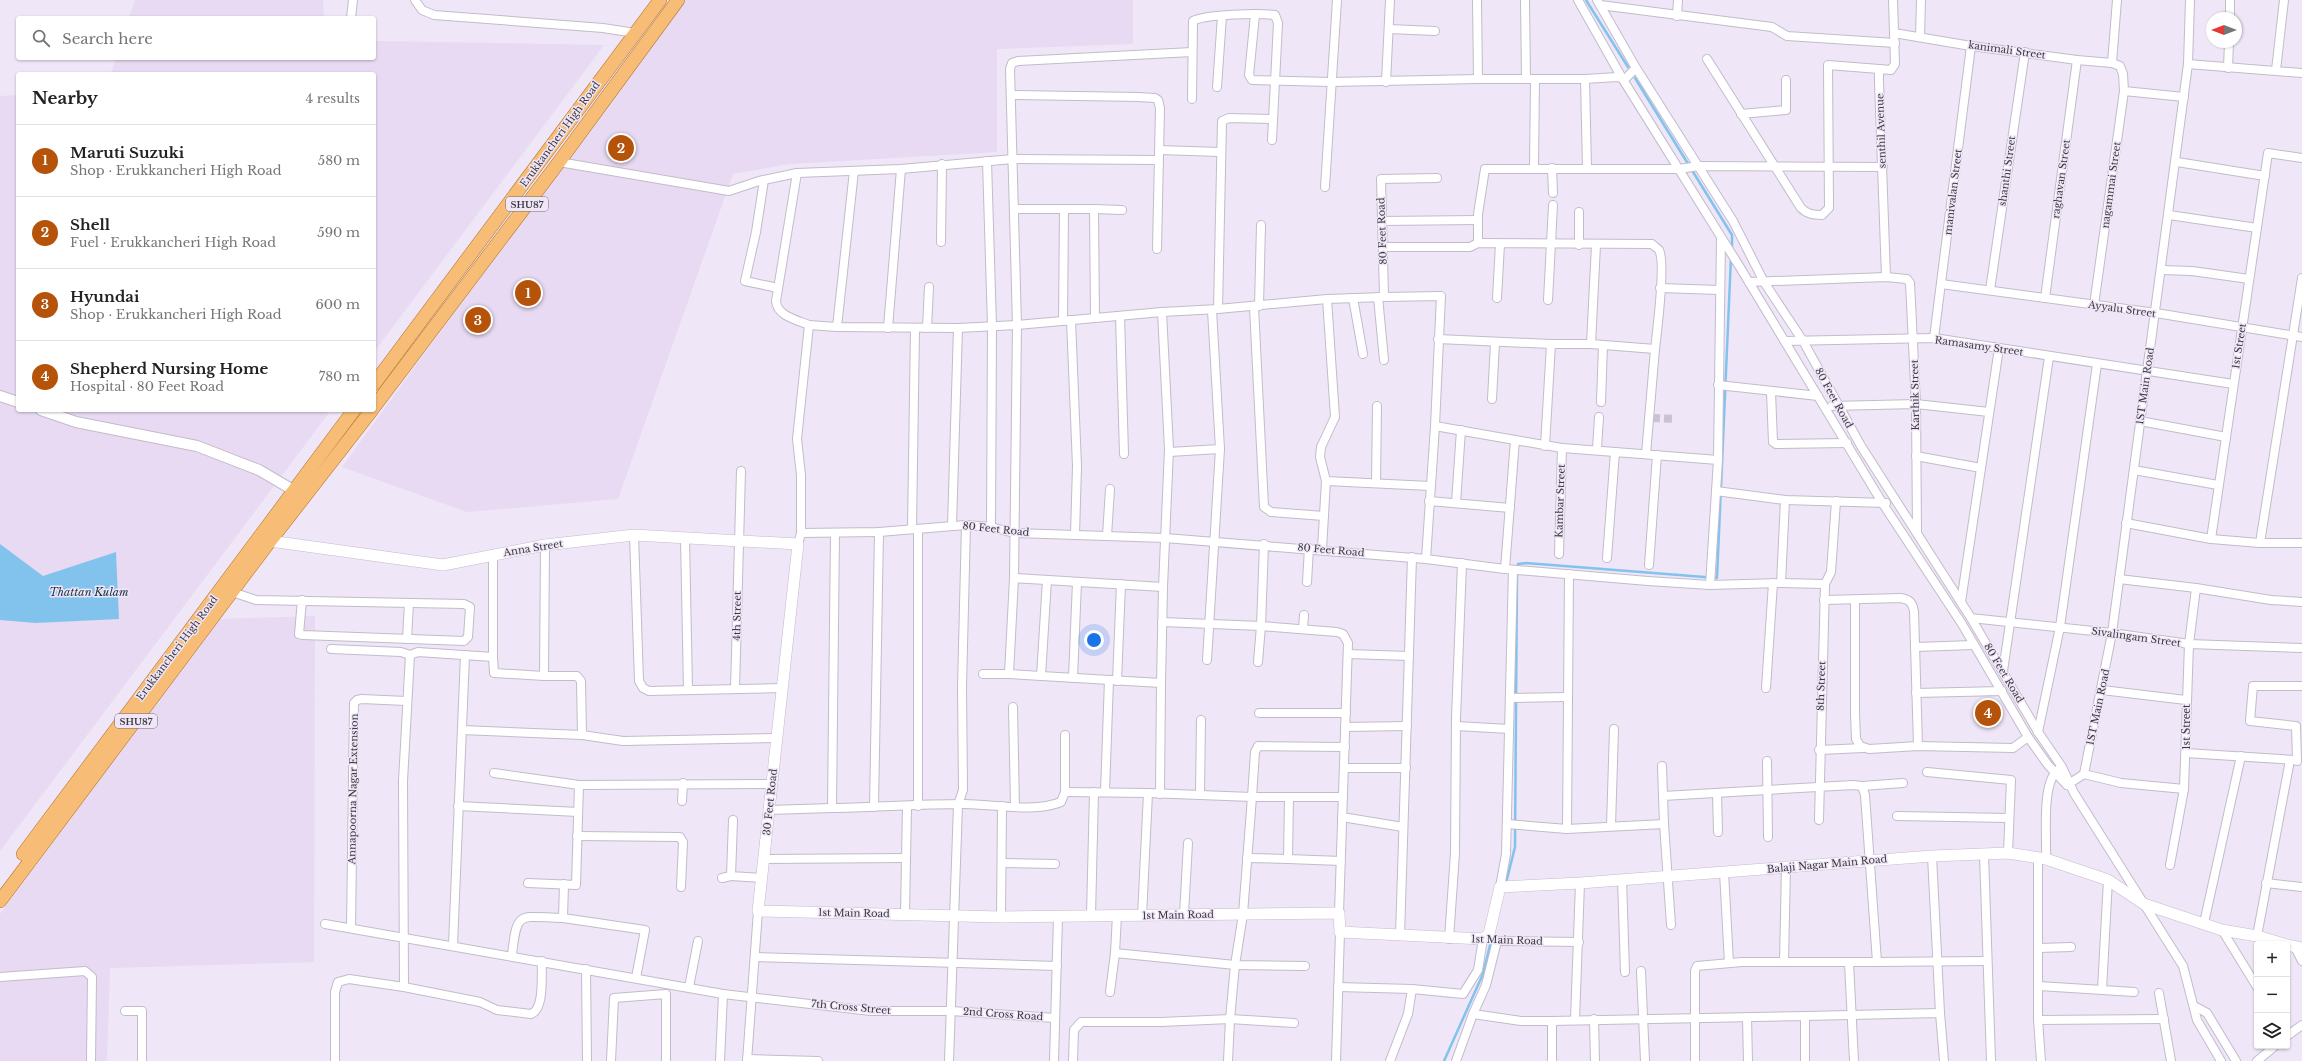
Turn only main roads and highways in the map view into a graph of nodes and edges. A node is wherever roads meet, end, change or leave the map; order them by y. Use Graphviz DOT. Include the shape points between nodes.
graph roads {
  1 [pos="660,0"];
  2 [pos="678,0"];
  3 [pos="376,381"];
  4 [pos="376,404"];
  5 [pos="352,412"];
  6 [pos="370,412"];
  7 [pos="270,541"];
  8 [pos="798,544"];
  9 [pos="0,886"];
  10 [pos="0,901"];
  11 [pos="758,911"];
  12 [pos="1490,939"];
  13 [pos="2292,946"];
  1 -- 3 [label="main road, Erukkancheri High Road / SHU87"];
  2 -- 4 [label="main road, SHU87"];
  5 -- 9 [label="main road, Erukkancheri High Road / SHU87"];
  6 -- 7 [label="main road, SHU87"];
  7 -- 8 [label="main road, Anna Street" via="443,565 544,545 634,535 738,543"];
  7 -- 10 [label="main road, SHU87"];
  8 -- 11 [label="main road, 30 Feet Road"];
  11 -- 12 [label="main road, 1st Main Road" via="1001,917 1340,913 1340,932"];
  12 -- 13 [label="main road, Balaji Nagar Main Road" via="1489,934 1504,887 1870,860 2008,854 2042,859 2108,880 2144,904 2222,930"];
}
